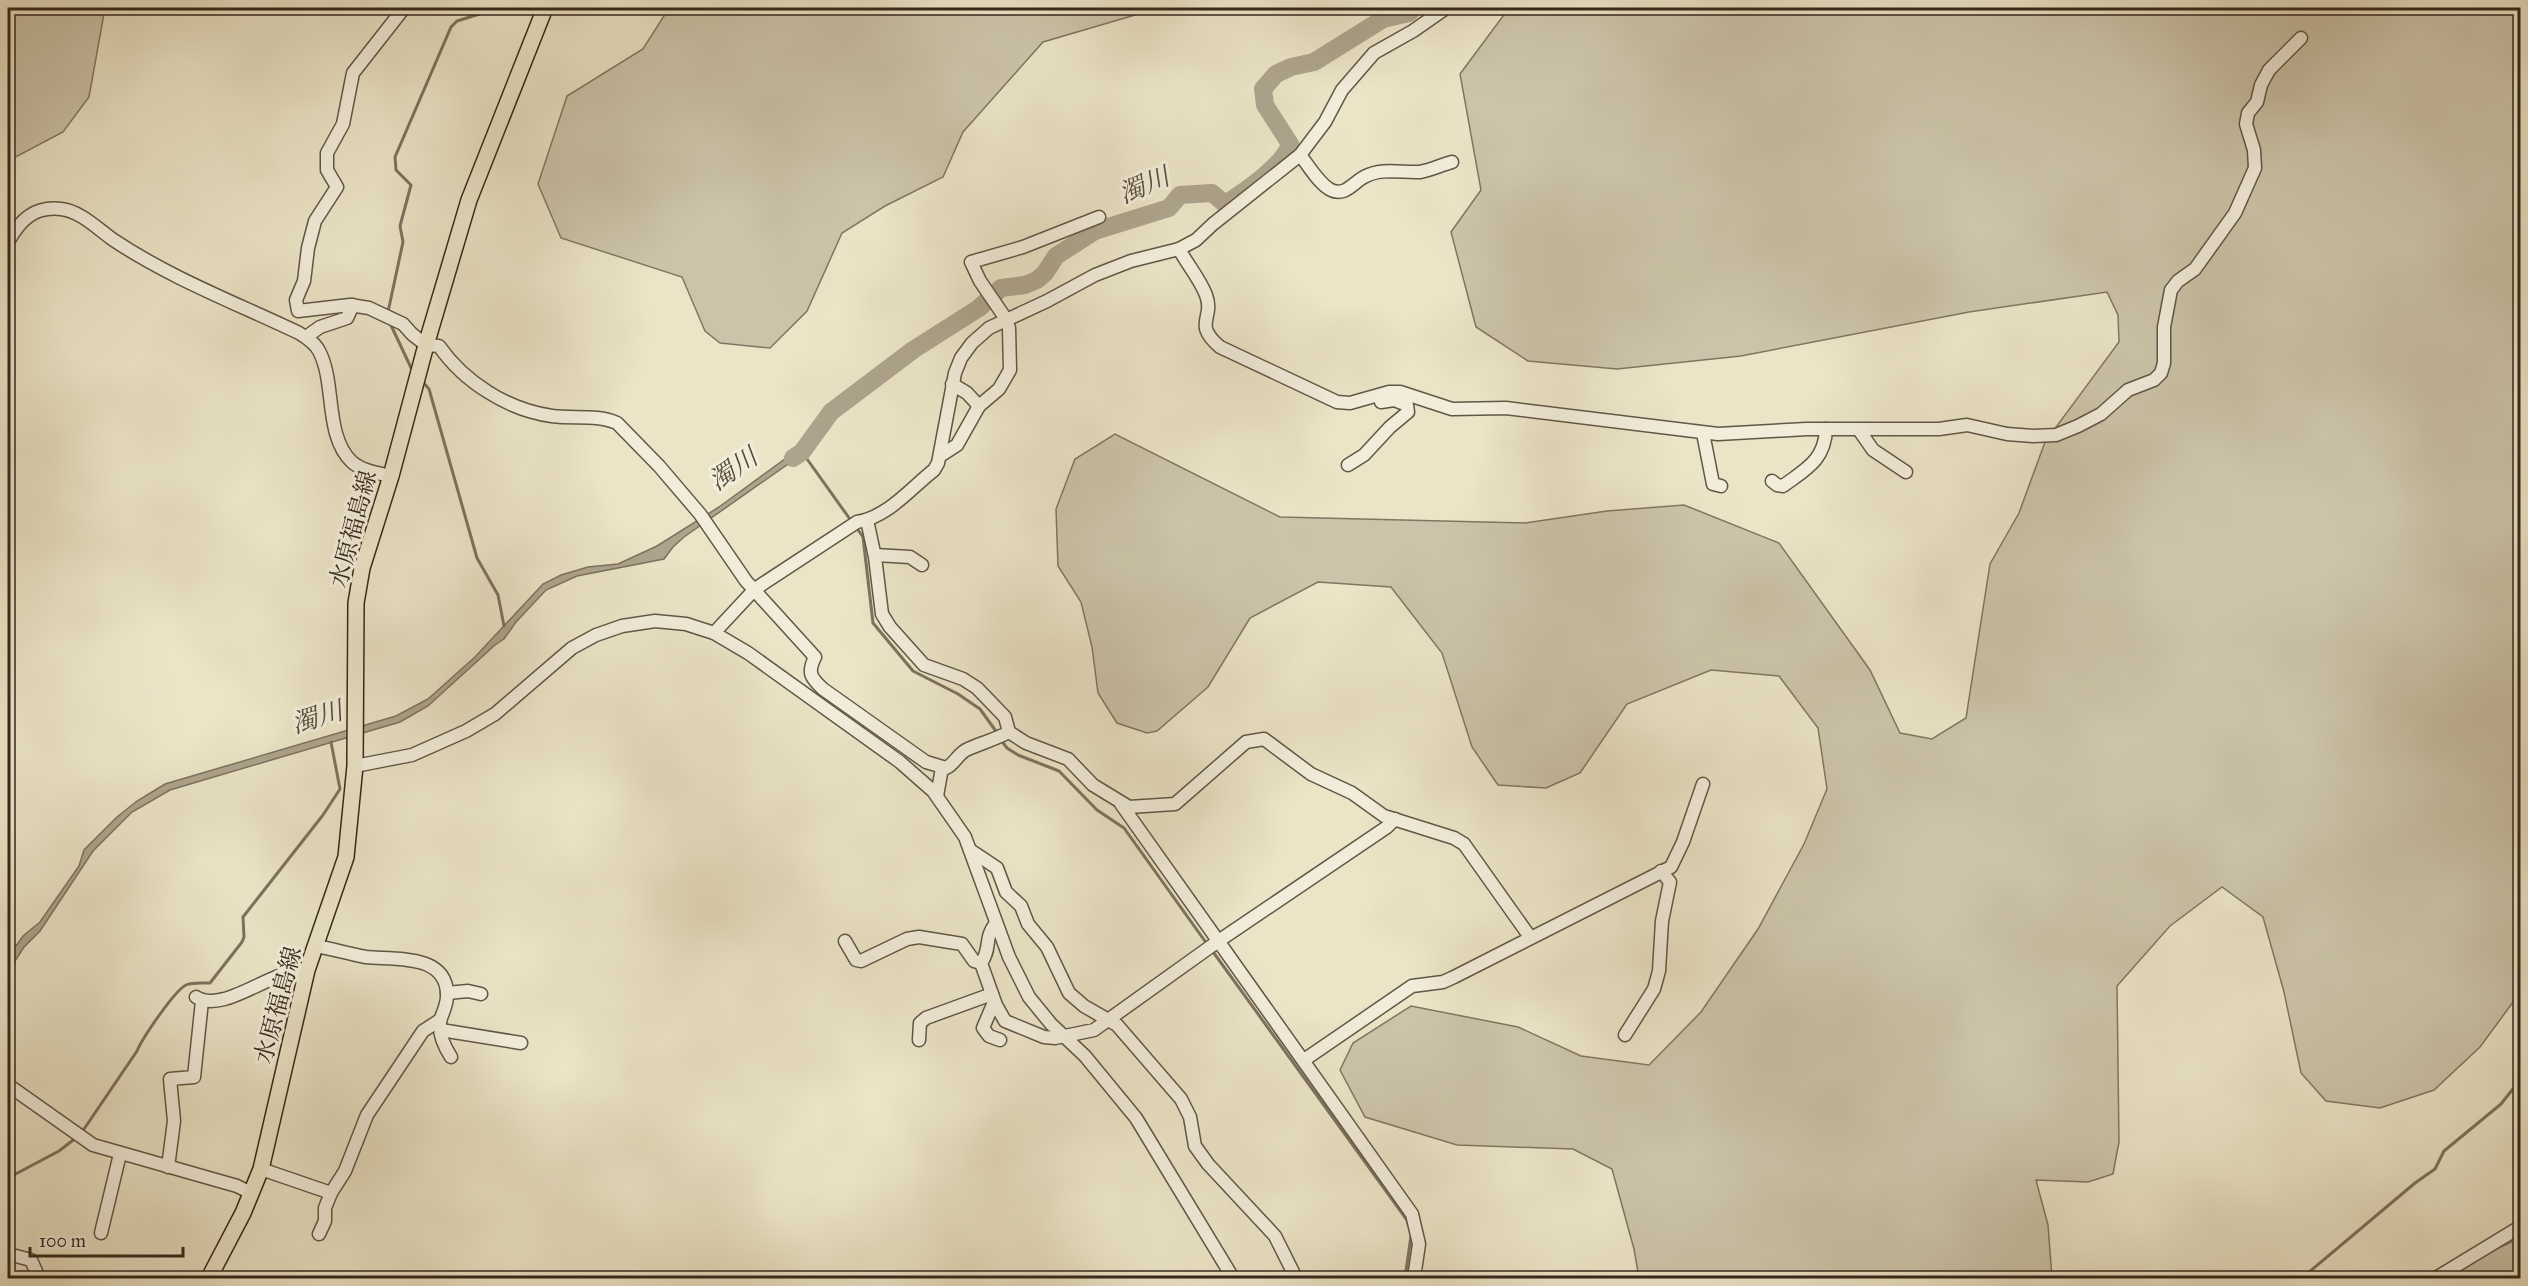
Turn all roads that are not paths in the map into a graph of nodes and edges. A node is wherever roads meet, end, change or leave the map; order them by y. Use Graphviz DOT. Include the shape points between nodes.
graph roads {
  1 [pos="404,8"];
  2 [pos="545,8"];
  3 [pos="1446,8"];
  4 [pos="2301,38"];
  5 [pos="1300,155"];
  6 [pos="1452,162"];
  7 [pos="1099,217"];
  8 [pos="8,242"];
  9 [pos="1179,249"];
  10 [pos="353,305"];
  11 [pos="1006,319"];
  12 [pos="306,337"];
  13 [pos="426,345"];
  14 [pos="952,384"];
  15 [pos="1363,400"];
  16 [pos="979,406"];
  17 [pos="1826,429"];
  18 [pos="1859,430"];
  19 [pos="1703,433"];
  20 [pos="939,456"];
  21 [pos="1348,465"];
  22 [pos="1906,472"];
  23 [pos="391,476"];
  24 [pos="1773,481"];
  25 [pos="1721,486"];
  26 [pos="857,523"];
  27 [pos="875,555"];
  28 [pos="922,565"];
  29 [pos="754,590"];
  30 [pos="714,633"];
  31 [pos="1002,736"];
  32 [pos="355,766"];
  33 [pos="942,768"];
  34 [pos="1703,784"];
  35 [pos="937,796"];
  36 [pos="1121,804"];
  37 [pos="1395,819"];
  38 [pos="970,850"];
  39 [pos="1661,871"];
  40 [pos="996,923"];
  41 [pos="1530,938"];
  42 [pos="845,941"];
  43 [pos="316,946"];
  44 [pos="1211,946"];
  45 [pos="981,963"];
  46 [pos="307,970"];
  47 [pos="447,993"];
  48 [pos="481,994"];
  49 [pos="993,998"];
  50 [pos="1109,1019"];
  51 [pos="441,1025"];
  52 [pos="1625,1035"];
  53 [pos="1063,1036"];
  54 [pos="919,1040"];
  55 [pos="1000,1040"];
  56 [pos="521,1043"];
  57 [pos="451,1057"];
  58 [pos="1304,1060"];
  59 [pos="8,1085"];
  60 [pos="120,1154"];
  61 [pos="168,1167"];
  62 [pos="261,1169"];
  63 [pos="251,1192"];
  64 [pos="331,1193"];
  65 [pos="2520,1227"];
  66 [pos="101,1233"];
  67 [pos="319,1234"];
  68 [pos="8,1254"];
  69 [pos="39,1278"];
  70 [pos="209,1278"];
  71 [pos="1233,1278"];
  72 [pos="1296,1278"];
  73 [pos="1414,1278"];
  74 [pos="2436,1278"];
  1 -- 10 [label="street" via="353,73 343,124 327,153 327,170 337,187 315,221 296,305 302,312"];
  2 -- 13 [label="main road, 水原福島線" via="469,200"];
  3 -- 5 [label="street" via="1374,53 1342,90 1325,122"];
  4 -- 18 [label="street" via="2269,70 2257,102 2248,113 2246,124 2255,168 2235,213 2195,269 2171,290 2164,327 2164,363 2154,380 2128,390 2101,414 2055,435 2007,434 1967,425"];
  5 -- 6 [label="street" via="1325,185 1339,192 1379,171 1420,172"];
  5 -- 9 [label="street" via="1196,240"];
  7 -- 11 [label="street" via="1023,247 971,262"];
  8 -- 12 [label="street" via="17,225 35,211 74,212 156,267"];
  9 -- 11 [label="street" via="1095,275"];
  9 -- 15 [label="street" via="1206,296 1208,337 1220,347 1337,402"];
  10 -- 12 [label="street" via="347,318 320,327"];
  10 -- 13 [label="street" via="403,324"];
  11 -- 14 [label="street" via="972,343 961,358"];
  11 -- 16 [label="street" via="1010,370 999,389"];
  12 -- 23 [label="street" via="323,359 336,429 345,454 364,470"];
  13 -- 23 [label="main road, 水原福島線"];
  13 -- 29 [label="street" via="439,346 465,375 506,401 552,416 608,419 617,423 700,514"];
  14 -- 16 [label="street"];
  14 -- 20 [label="street"];
  15 -- 19 [label="street" via="1400,392 1445,408 1506,408"];
  15 -- 21 [label="street" via="1402,402 1408,412 1364,455"];
  16 -- 20 [label="street" via="957,445"];
  17 -- 18 [label="street"];
  17 -- 19 [label="street"];
  17 -- 24 [label="street" via="1821,455 1783,486"];
  18 -- 22 [label="street" via="1873,450"];
  19 -- 25 [label="street" via="1713,484"];
  20 -- 26 [label="street" via="934,470 893,505"];
  23 -- 32 [label="main road, 水原福島線" via="362,567 356,603"];
  26 -- 27 [label="street"];
  26 -- 29 [label="street"];
  27 -- 28 [label="street" via="910,557"];
  27 -- 31 [label="street" via="882,614 890,627 924,665 978,688 1005,717"];
  29 -- 30 [label="street"];
  29 -- 33 [label="street" via="815,657 811,678 926,762"];
  30 -- 32 [label="street" via="686,624 655,621 596,635 572,648 495,714 466,731 412,755"];
  30 -- 35 [label="street" via="748,652 900,762"];
  31 -- 33 [label="street" via="966,750 951,766"];
  31 -- 36 [label="street" via="1068,759 1093,785"];
  32 -- 43 [label="main road, 水原福島線" via="346,857"];
  33 -- 35 [label="street"];
  34 -- 39 [label="street" via="1671,867"];
  35 -- 38 [label="street"];
  36 -- 37 [label="street" via="1175,804 1237,748 1257,738 1264,739 1311,774"];
  36 -- 44 [label="street"];
  37 -- 41 [label="street" via="1464,844"];
  37 -- 44 [label="street"];
  38 -- 40 [label="street"];
  38 -- 50 [label="street" via="997,868 1006,892 1021,906 1028,924 1047,947 1069,993"];
  39 -- 41 [label="street"];
  39 -- 52 [label="street" via="1670,882 1662,921 1659,971 1654,989"];
  40 -- 45 [label="street" via="988,933 987,952"];
  40 -- 53 [label="street" via="1029,997"];
  41 -- 58 [label="street" via="1443,982 1412,986"];
  42 -- 45 [label="street" via="856,960 861,961 907,939 955,941"];
  43 -- 46 [label="main road, 水原福島線"];
  43 -- 47 [label="street" via="429,965 444,980"];
  44 -- 50 [label="street"];
  44 -- 58 [label="street"];
  45 -- 49 [label="street"];
  46 -- 61 [label="street" via="264,981 227,998 199,999 194,1077 170,1078 174,1120"];
  46 -- 62 [label="main road, 水原福島線"];
  47 -- 48 [label="street"];
  47 -- 51 [label="street"];
  49 -- 53 [label="street" via="1005,1021 1044,1037"];
  49 -- 54 [label="street" via="926,1018 920,1023"];
  49 -- 55 [label="street" via="983,1028 989,1036"];
  50 -- 53 [label="street" via="1094,1030"];
  50 -- 72 [label="street" via="1181,1099 1190,1118 1195,1146 1275,1236"];
  51 -- 56 [label="street"];
  51 -- 57 [label="street" via="443,1044"];
  51 -- 64 [label="street" via="423,1031 367,1115 345,1171"];
  53 -- 71 [label="street" via="1085,1056 1136,1118"];
  58 -- 73 [label="street" via="1412,1214 1419,1244"];
  59 -- 60 [label="street" via="93,1144"];
  60 -- 61 [label="street"];
  60 -- 66 [label="street"];
  61 -- 63 [label="street"];
  62 -- 63 [label="main road, 水原福島線"];
  62 -- 64 [label="street"];
  63 -- 70 [label="main road, 水原福島線"];
  64 -- 67 [label="street" via="325,1208 326,1221"];
  65 -- 74 [label="street"];
  68 -- 69 [label="street" via="31,1260"];
}
